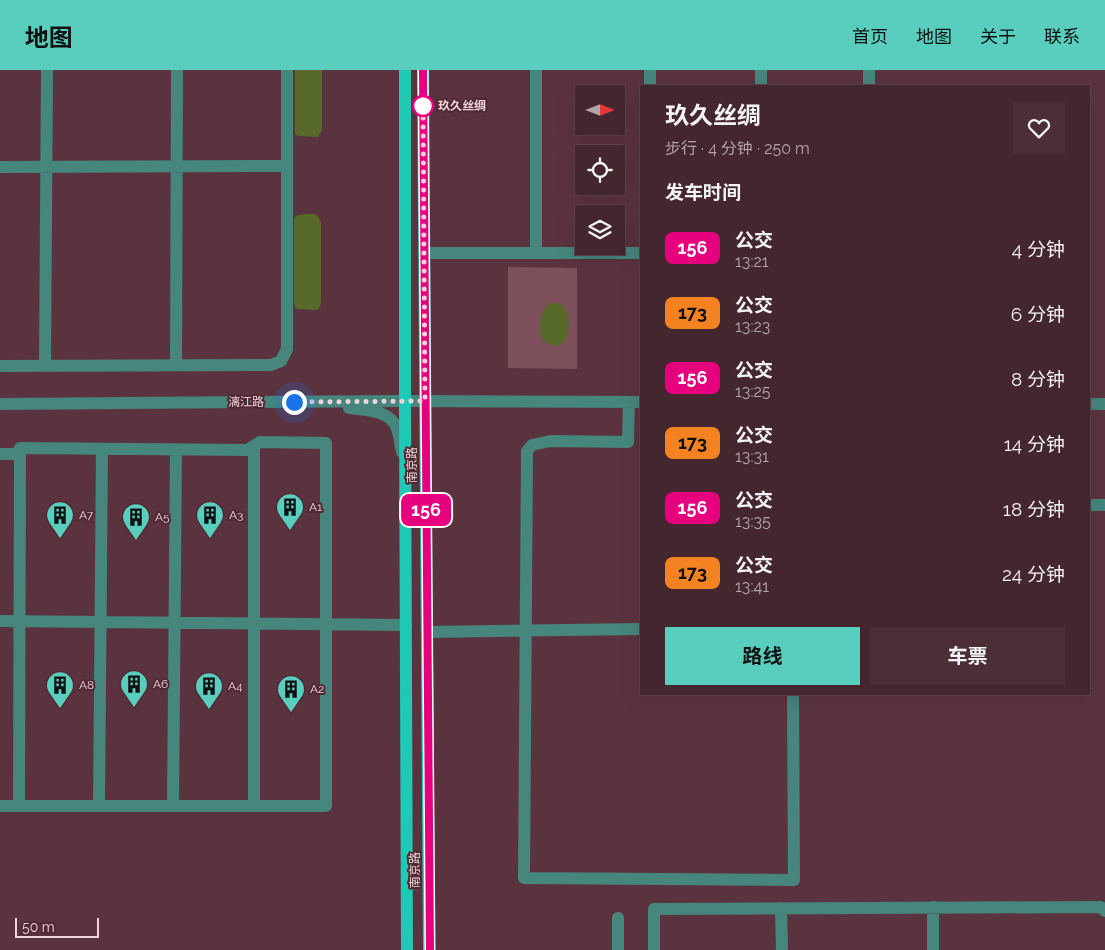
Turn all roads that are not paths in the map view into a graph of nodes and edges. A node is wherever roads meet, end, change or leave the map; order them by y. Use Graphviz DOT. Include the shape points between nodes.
graph roads {
  1 [pos="47,70"];
  2 [pos="177,70"];
  3 [pos="287,70"];
  4 [pos="405,70"];
  5 [pos="423,70"];
  6 [pos="536,70"];
  7 [pos="650,70"];
  8 [pos="762,70"];
  9 [pos="869,70"];
  10 [pos="650,85"];
  11 [pos="762,85"];
  12 [pos="868,85"];
  13 [pos="287,166"];
  14 [pos="0,167"];
  15 [pos="46,167"];
  16 [pos="176,167"];
  17 [pos="424,253"];
  18 [pos="536,253"];
  19 [pos="640,253"];
  20 [pos="176,365"];
  21 [pos="0,366"];
  22 [pos="45,366"];
  23 [pos="405,401"];
  24 [pos="425,401"];
  25 [pos="294,402"];
  26 [pos="635,402"];
  27 [pos="0,404"];
  28 [pos="1090,404"];
  29 [pos="1105,404"];
  30 [pos="254,446"];
  31 [pos="102,449"];
  32 [pos="176,450"];
  33 [pos="0,454"];
  34 [pos="20,454"];
  35 [pos="405,468"];
  36 [pos="1090,505"];
  37 [pos="1105,505"];
  38 [pos="0,621"];
  39 [pos="20,622"];
  40 [pos="101,622"];
  41 [pos="175,623"];
  42 [pos="254,624"];
  43 [pos="326,624"];
  44 [pos="406,625"];
  45 [pos="640,629"];
  46 [pos="526,630"];
  47 [pos="427,632"];
  48 [pos="793,695"];
  49 [pos="0,806"];
  50 [pos="18,806"];
  51 [pos="99,806"];
  52 [pos="173,806"];
  53 [pos="254,806"];
  54 [pos="781,908"];
  55 [pos="933,908"];
  56 [pos="1105,911"];
  57 [pos="618,918"];
  58 [pos="407,950"];
  59 [pos="430,950"];
  60 [pos="618,950"];
  61 [pos="654,950"];
  62 [pos="782,950"];
  63 [pos="933,950"];
  1 -- 15 [label="street"];
  2 -- 16 [label="street"];
  3 -- 13 [label="street"];
  4 -- 23 [label="main road, 南京路"];
  5 -- 17 [label="main road, 南京路"];
  6 -- 18 [label="street"];
  7 -- 10 [label="street"];
  8 -- 11 [label="street"];
  9 -- 12 [label="street"];
  13 -- 16 [label="street"];
  13 -- 20 [label="street" via="287,349 281,361 271,365"];
  14 -- 15 [label="street"];
  15 -- 16 [label="street"];
  15 -- 22 [label="street"];
  16 -- 20 [label="street"];
  17 -- 18 [label="street"];
  17 -- 24 [label="main road, 南京路"];
  18 -- 19 [label="street"];
  20 -- 22 [label="street"];
  21 -- 22 [label="street"];
  23 -- 24 [label="street, 漓江路"];
  23 -- 25 [label="street, 漓江路"];
  23 -- 35 [label="main road, 南京路"];
  24 -- 26 [label="street, 漓江路"];
  24 -- 47 [label="main road, 南京路"];
  25 -- 27 [label="street, 漓江路"];
  25 -- 35 [label="street" via="383,414 397,428"];
  26 -- 46 [label="street" via="628,442 550,441 532,445 527,450"];
  28 -- 29 [label="street"];
  30 -- 32 [label="street" via="247,450"];
  30 -- 42 [label="street"];
  30 -- 43 [label="street" via="260,442 326,443"];
  31 -- 32 [label="street"];
  31 -- 34 [label="street" via="20,448"];
  31 -- 40 [label="street"];
  32 -- 41 [label="street"];
  33 -- 34 [label="street"];
  34 -- 39 [label="street"];
  35 -- 44 [label="main road, 南京路"];
  36 -- 37 [label="street"];
  38 -- 39 [label="street"];
  39 -- 40 [label="street"];
  39 -- 50 [label="street"];
  40 -- 41 [label="street"];
  40 -- 51 [label="street"];
  41 -- 42 [label="street"];
  41 -- 52 [label="street"];
  42 -- 43 [label="street"];
  42 -- 53 [label="street"];
  43 -- 44 [label="street"];
  43 -- 53 [label="street" via="326,806"];
  44 -- 58 [label="main road, 南京路"];
  45 -- 46 [label="street"];
  46 -- 47 [label="street"];
  46 -- 48 [label="street" via="524,878 794,880"];
  47 -- 59 [label="main road, 南京路"];
  49 -- 50 [label="street"];
  50 -- 51 [label="street"];
  51 -- 52 [label="street"];
  52 -- 53 [label="street"];
  54 -- 55 [label="street"];
  54 -- 61 [label="street" via="654,908"];
  54 -- 62 [label="street"];
  55 -- 56 [label="street" via="1101,907"];
  55 -- 63 [label="street"];
  57 -- 60 [label="street"];
}
